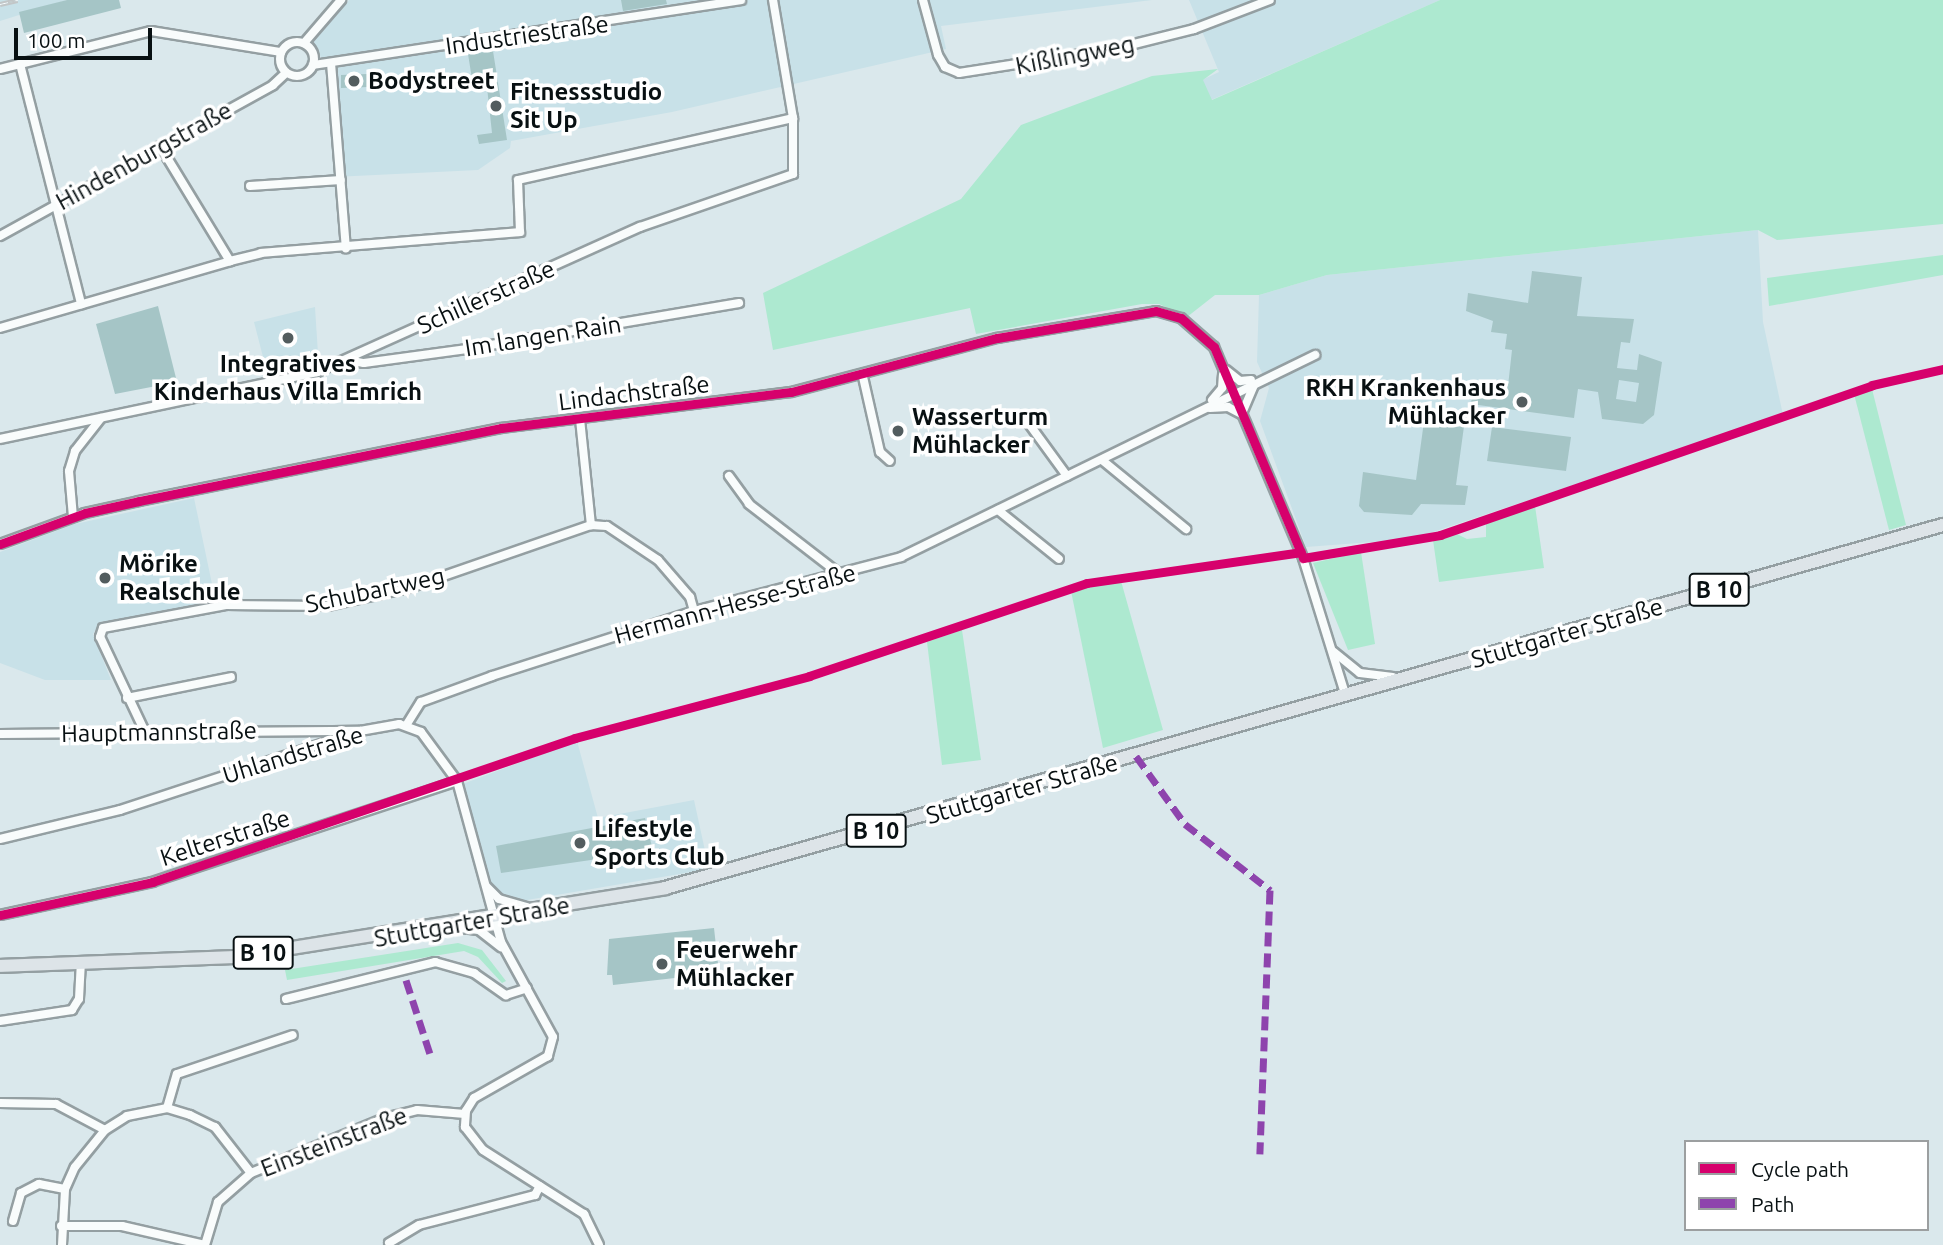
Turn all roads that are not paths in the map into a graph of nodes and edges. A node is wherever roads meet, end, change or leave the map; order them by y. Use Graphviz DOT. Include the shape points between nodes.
graph roads {
  1 [pos="341,0"];
  2 [pos="741,0"];
  3 [pos="773,0"];
  4 [pos="923,0"];
  5 [pos="1269,0"];
  6 [pos="304,43"];
  7 [pos="281,52"];
  8 [pos="331,63"];
  9 [pos="20,64"];
  10 [pos="313,65"];
  11 [pos="0,69"];
  12 [pos="286,73"];
  13 [pos="793,118"];
  14 [pos="160,146"];
  15 [pos="341,180"];
  16 [pos="250,187"];
  17 [pos="57,203"];
  18 [pos="0,236"];
  19 [pos="346,248"];
  20 [pos="230,261"];
  21 [pos="739,303"];
  22 [pos="81,304"];
  23 [pos="0,328"];
  24 [pos="1315,355"];
  25 [pos="348,360"];
  26 [pos="1220,362"];
  27 [pos="1264,376"];
  28 [pos="863,377"];
  29 [pos="1234,393"];
  30 [pos="1197,412"];
  31 [pos="102,417"];
  32 [pos="1024,417"];
  33 [pos="1244,418"];
  34 [pos="580,419"];
  35 [pos="0,439"];
  36 [pos="1102,460"];
  37 [pos="891,461"];
  38 [pos="729,476"];
  39 [pos="1066,476"];
  40 [pos="998,510"];
  41 [pos="73,517"];
  42 [pos="591,525"];
  43 [pos="1943,526"];
  44 [pos="1186,529"];
  45 [pos="0,544"];
  46 [pos="1059,559"];
  47 [pos="842,576"];
  48 [pos="694,611"];
  49 [pos="1331,647"];
  50 [pos="1422,673"];
  51 [pos="231,677"];
  52 [pos="1345,694"];
  53 [pos="127,698"];
  54 [pos="407,724"];
  55 [pos="360,731"];
  56 [pos="145,732"];
  57 [pos="0,734"];
  58 [pos="457,781"];
  59 [pos="0,839"];
  60 [pos="486,886"];
  61 [pos="555,908"];
  62 [pos="0,915"];
  63 [pos="493,918"];
  64 [pos="443,927"];
  65 [pos="504,949"];
  66 [pos="0,966"];
  67 [pos="81,966"];
  68 [pos="527,988"];
  69 [pos="286,999"];
  70 [pos="0,1021"];
  71 [pos="293,1035"];
  72 [pos="0,1103"];
  73 [pos="167,1108"];
  74 [pos="465,1114"];
  75 [pos="105,1130"];
  76 [pos="251,1173"];
  77 [pos="540,1186"];
  78 [pos="65,1189"];
  79 [pos="13,1222"];
  80 [pos="61,1226"];
  81 [pos="389,1243"];
  82 [pos="62,1245"];
  83 [pos="205,1245"];
  84 [pos="600,1245"];
  1 -- 6 [label="street"];
  2 -- 8 [label="street, Industriestraße"];
  3 -- 13 [label="street, Schillerstraße"];
  4 -- 5 [label="street, Kißlingweg" via="938,55 945,67 959,73 1118,48 1194,29"];
  6 -- 7 [label="street" via="293,42"];
  6 -- 10 [label="street" via="312,50"];
  7 -- 9 [label="street" via="165,30"];
  7 -- 12 [label="street"];
  8 -- 10 [label="street, Industriestraße"];
  8 -- 15 [label="street"];
  9 -- 11 [label="street"];
  9 -- 17 [label="street"];
  10 -- 12 [label="street" via="302,76"];
  12 -- 14 [label="street, Hindenburgstraße" via="273,85"];
  13 -- 19 [label="street" via="518,180 520,232"];
  13 -- 25 [label="street, Schillerstraße" via="793,174 640,227"];
  14 -- 17 [label="street, Hindenburgstraße"];
  14 -- 20 [label="street"];
  15 -- 16 [label="street"];
  15 -- 19 [label="street"];
  17 -- 18 [label="street, Hindenburgstraße"];
  17 -- 22 [label="street"];
  19 -- 20 [label="street" via="261,253"];
  20 -- 22 [label="street"];
  21 -- 25 [label="street, Im langen Rain" via="467,349 364,363"];
  22 -- 23 [label="street"];
  24 -- 27 [label="street, Hermann-Hesse-Straße"];
  25 -- 31 [label="street, Schillerstraße" via="293,380"];
  26 -- 27 [label="street" via="1240,381"];
  26 -- 28 [label="street, Lindachstraße" via="1204,335 1181,318 1142,311 997,338"];
  26 -- 29 [label="street, Lindachstraße"];
  26 -- 30 [label="street" via="1222,388"];
  27 -- 29 [label="street, Hermann-Hesse-Straße"];
  27 -- 33 [label="street" via="1246,394"];
  28 -- 34 [label="street, Lindachstraße" via="774,395"];
  28 -- 37 [label="street" via="880,452"];
  29 -- 30 [label="street, Hermann-Hesse-Straße"];
  29 -- 33 [label="street"];
  30 -- 33 [label="street, Hermann-Hesse-Straße" via="1228,407"];
  30 -- 36 [label="street, Hermann-Hesse-Straße"];
  31 -- 35 [label="street, Schillerstraße"];
  31 -- 41 [label="street" via="75,451 69,471"];
  32 -- 39 [label="street"];
  33 -- 49 [label="street" via="1303,558"];
  34 -- 41 [label="street, Lindachstraße" via="501,428"];
  34 -- 42 [label="street"];
  36 -- 39 [label="street, Hermann-Hesse-Straße"];
  36 -- 44 [label="street"];
  38 -- 47 [label="street" via="750,504"];
  39 -- 40 [label="street, Hermann-Hesse-Straße"];
  40 -- 46 [label="street"];
  40 -- 47 [label="street, Hermann-Hesse-Straße" via="901,557"];
  41 -- 45 [label="street, Lindachstraße"];
  42 -- 48 [label="street" via="607,526 658,560 691,597"];
  42 -- 53 [label="street, Schubartweg" via="409,588 339,603 312,608 226,605 103,628 100,637"];
  43 -- 50 [label="main road, Stuttgarter Straße / B 10"];
  47 -- 48 [label="street, Hermann-Hesse-Straße"];
  48 -- 54 [label="street, Hermann-Hesse-Straße" via="421,702"];
  49 -- 50 [label="street" via="1342,663 1360,673 1388,677"];
  49 -- 52 [label="street"];
  50 -- 52 [label="main road, Stuttgarter Straße / B 10"];
  51 -- 53 [label="street"];
  52 -- 61 [label="main road, Stuttgarter Straße / B 10" via="754,866"];
  53 -- 56 [label="street, Schubartweg"];
  54 -- 55 [label="street, Uhlandstraße"];
  54 -- 58 [label="street" via="432,742"];
  55 -- 56 [label="street, Hauptmannstraße"];
  55 -- 59 [label="street, Uhlandstraße" via="340,742 120,810"];
  56 -- 57 [label="street, Hauptmannstraße"];
  58 -- 60 [label="street"];
  58 -- 62 [label="street, Kelterstraße" via="152,882"];
  60 -- 61 [label="street" via="511,905"];
  60 -- 63 [label="street"];
  61 -- 63 [label="main road, Stuttgarter Straße / B 10"];
  63 -- 64 [label="main road, Stuttgarter Straße / B 10"];
  63 -- 65 [label="street"];
  64 -- 65 [label="street" via="479,930"];
  64 -- 67 [label="main road, Stuttgarter Straße / B 10" via="236,957"];
  65 -- 68 [label="street"];
  66 -- 67 [label="main road, Stuttgarter Straße / B 10"];
  67 -- 70 [label="street" via="79,999 72,1010"];
  68 -- 69 [label="street" via="506,995 474,973 435,962"];
  68 -- 74 [label="street" via="549,1027 551,1052 478,1094"];
  71 -- 73 [label="street" via="177,1074"];
  72 -- 75 [label="street" via="56,1104"];
  73 -- 75 [label="street" via="127,1116"];
  73 -- 76 [label="street" via="215,1127"];
  74 -- 76 [label="street, Einsteinstraße" via="417,1110 385,1118"];
  74 -- 77 [label="street" via="467,1133 477,1145"];
  75 -- 78 [label="street" via="75,1167"];
  76 -- 83 [label="street, Einsteinstraße" via="218,1202"];
  77 -- 81 [label="street" via="535,1195 419,1225"];
  77 -- 84 [label="street" via="584,1214"];
  78 -- 79 [label="street" via="39,1184 21,1193"];
  78 -- 80 [label="street"];
  80 -- 82 [label="street"];
  80 -- 83 [label="street" via="122,1226"];
}
